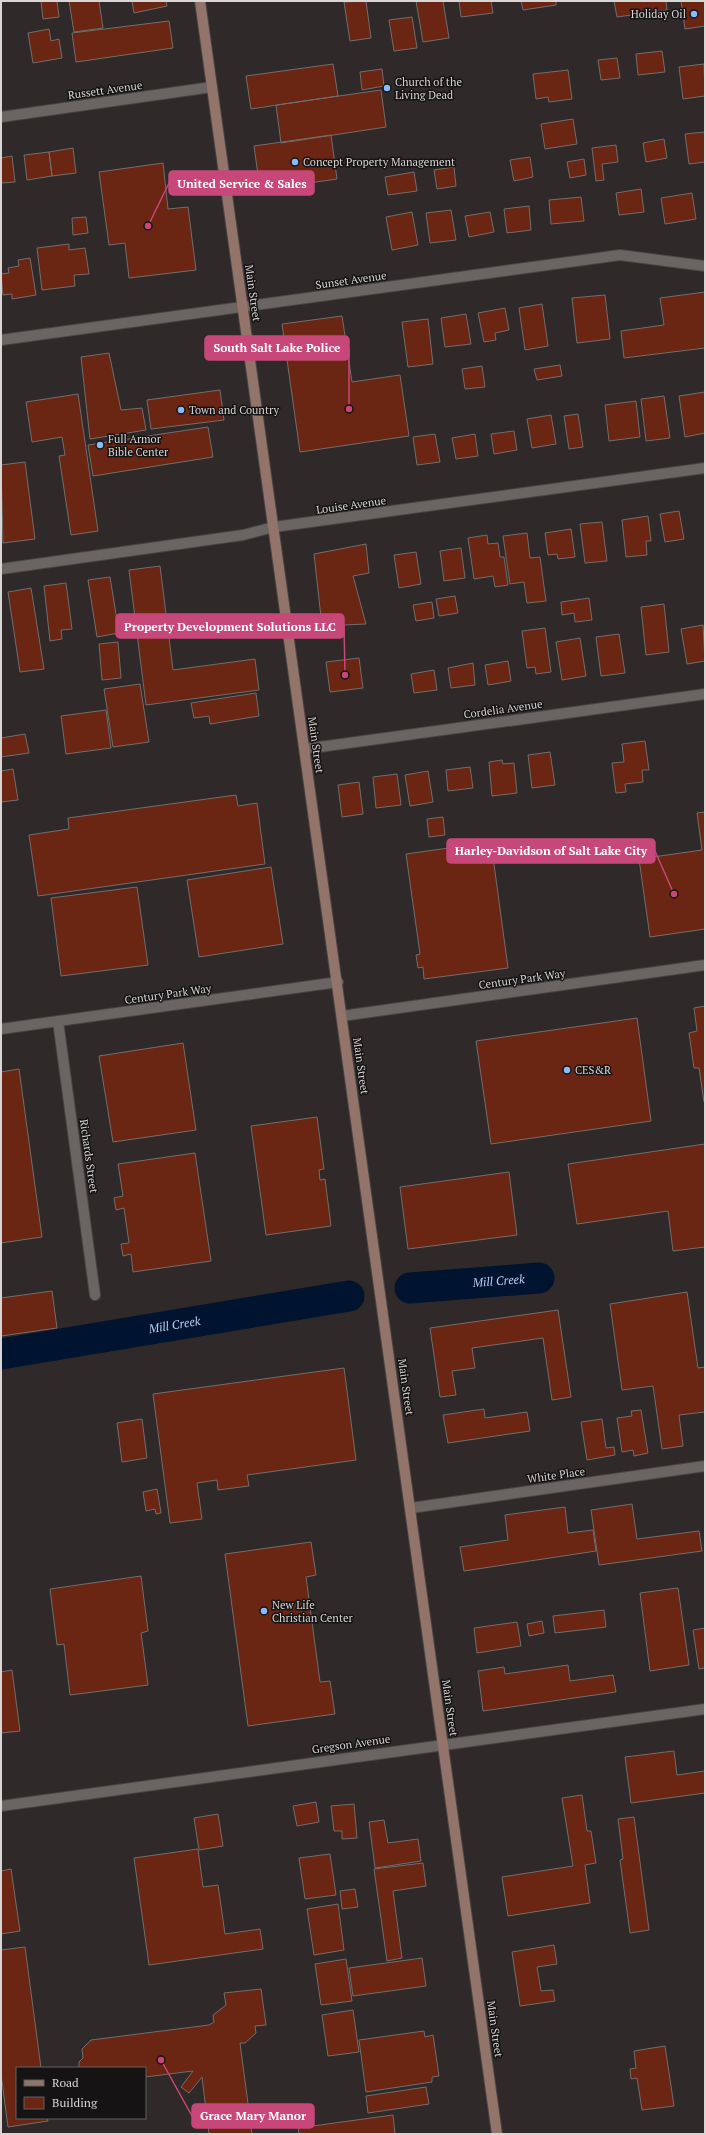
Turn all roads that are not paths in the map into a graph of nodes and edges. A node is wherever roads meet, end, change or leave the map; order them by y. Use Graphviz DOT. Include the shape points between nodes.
graph roads {
  1 [pos="200,1"];
  2 [pos="212,87"];
  3 [pos="1,117"];
  4 [pos="705,266"];
  5 [pos="242,305"];
  6 [pos="1,340"];
  7 [pos="705,468"];
  8 [pos="274,528"];
  9 [pos="1,569"];
  10 [pos="705,694"];
  11 [pos="305,749"];
  12 [pos="705,965"];
  13 [pos="338,982"];
  14 [pos="342,1016"];
  15 [pos="58,1021"];
  16 [pos="1,1029"];
  17 [pos="95,1295"];
  18 [pos="705,1466"];
  19 [pos="411,1508"];
  20 [pos="705,1709"];
  21 [pos="443,1744"];
  22 [pos="1,1806"];
  23 [pos="497,2134"];
  1 -- 2 [label="street, Main Street"];
  2 -- 3 [label="street, Russett Avenue"];
  2 -- 5 [label="street, Main Street"];
  4 -- 5 [label="street, Sunset Avenue" via="620,254 280,302"];
  5 -- 6 [label="street, Sunset Avenue"];
  5 -- 8 [label="street, Main Street"];
  7 -- 8 [label="street, Louise Avenue"];
  8 -- 9 [label="street, Louise Avenue" via="243,535"];
  8 -- 11 [label="street, Main Street"];
  10 -- 11 [label="street, Cordelia Avenue"];
  11 -- 13 [label="street, Main Street"];
  12 -- 14 [label="street, Century Park Way"];
  13 -- 14 [label="street, Main Street"];
  13 -- 15 [label="street, Century Park Way"];
  14 -- 19 [label="street, Main Street"];
  15 -- 16 [label="street, Century Park Way"];
  15 -- 17 [label="street, Richards Street"];
  18 -- 19 [label="street, White Place"];
  19 -- 21 [label="street, Main Street"];
  20 -- 21 [label="street, Gregson Avenue"];
  21 -- 22 [label="street, Gregson Avenue"];
  21 -- 23 [label="street, Main Street"];
}
